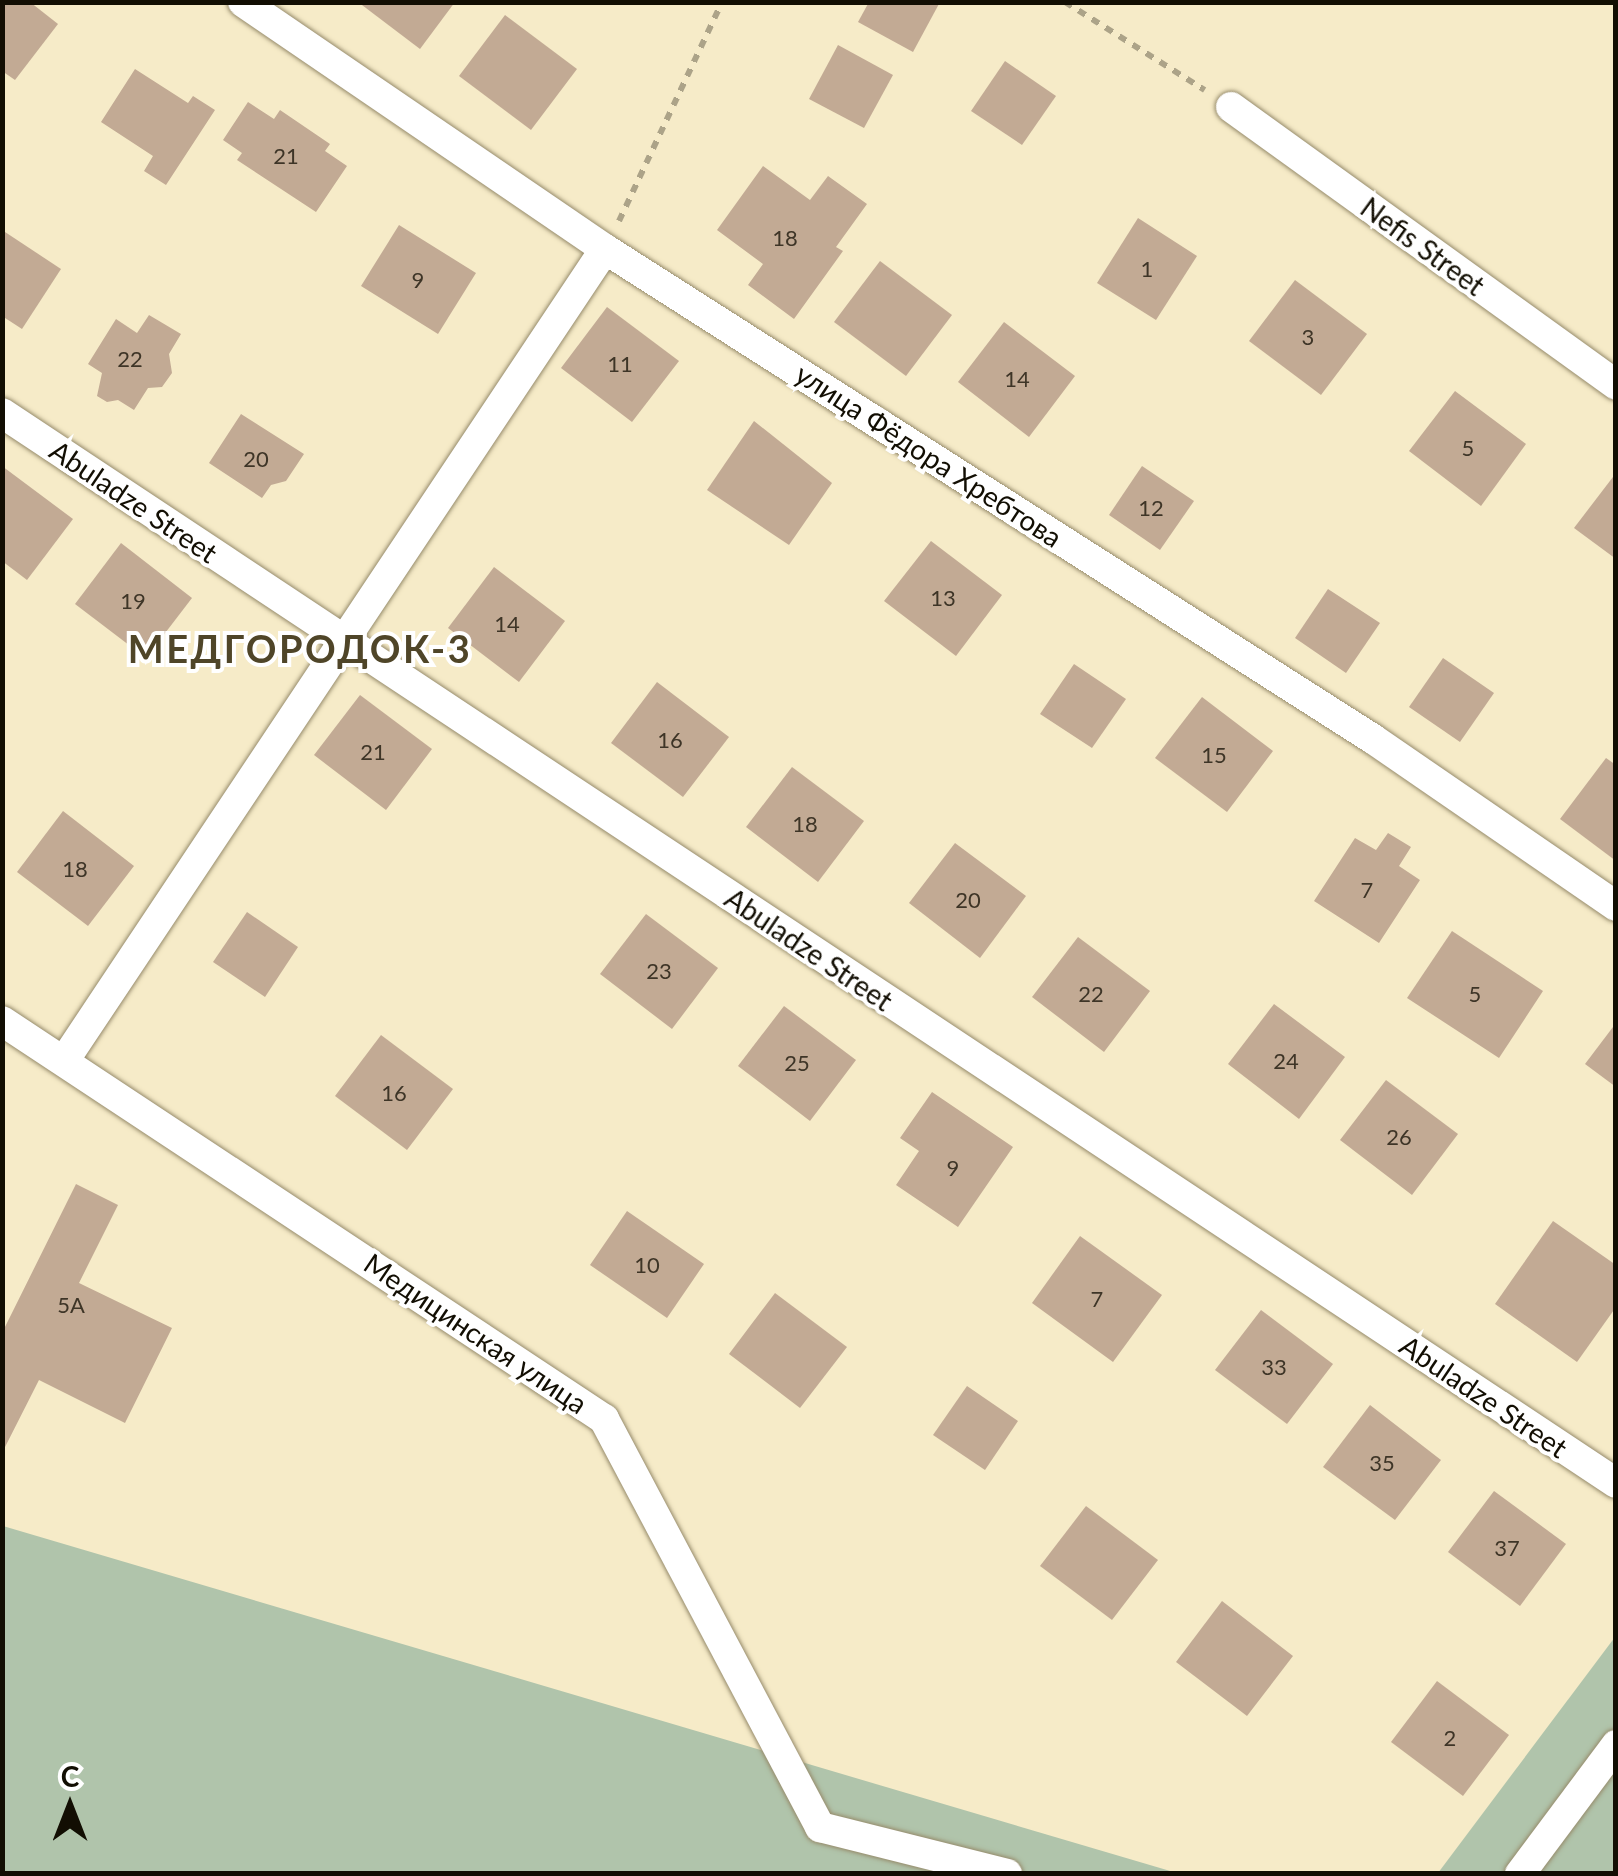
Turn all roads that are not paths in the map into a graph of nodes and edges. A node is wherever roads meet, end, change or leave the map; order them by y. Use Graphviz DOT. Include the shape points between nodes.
graph roads {
  1 [pos="242,2"];
  2 [pos="1231,107"];
  3 [pos="605,249"];
  4 [pos="1616,385"];
  5 [pos="2,414"];
  6 [pos="342,640"];
  7 [pos="1616,906"];
  8 [pos="2,1021"];
  9 [pos="66,1058"];
  10 [pos="1616,1483"];
  11 [pos="1616,1745"];
  12 [pos="1007,1874"];
  13 [pos="1520,1874"];
  1 -- 3 [label="street, улица Фёдора Хребтова"];
  2 -- 4 [label="street, Nefis Street"];
  3 -- 6 [label="street"];
  3 -- 7 [label="street, улица Фёдора Хребтова" via="1374,739"];
  5 -- 6 [label="street, Abuladze Street"];
  6 -- 9 [label="street"];
  6 -- 10 [label="street, Abuladze Street"];
  8 -- 9 [label="street, Медицинская улица"];
  9 -- 12 [label="street, Медицинская улица" via="604,1419 820,1827"];
  11 -- 13 [label="street"];
}
